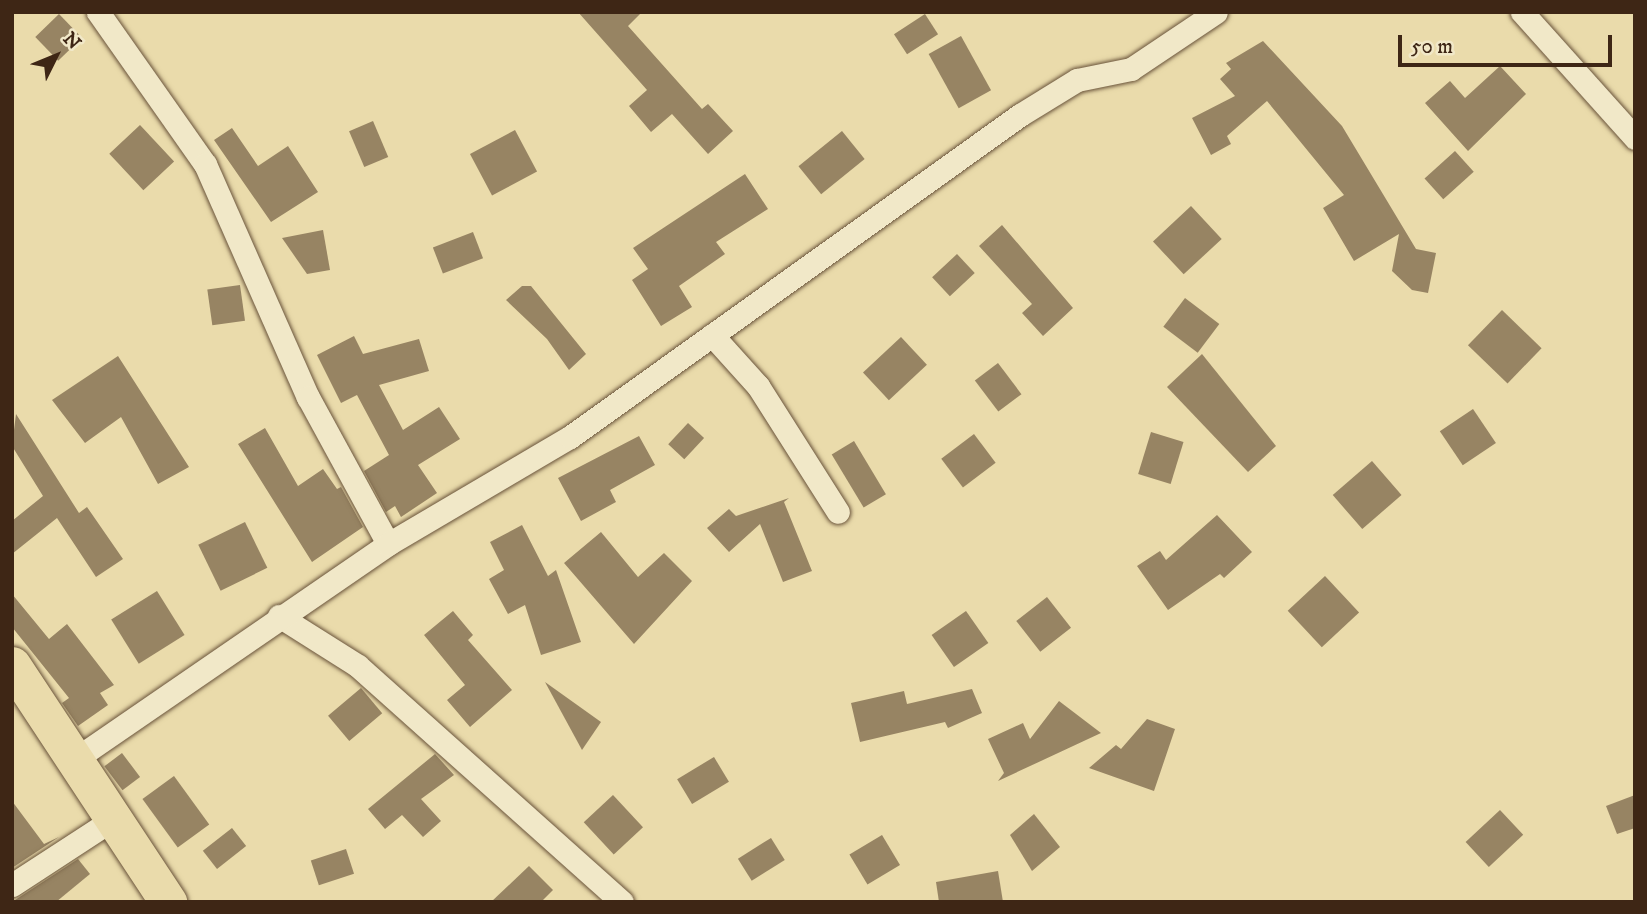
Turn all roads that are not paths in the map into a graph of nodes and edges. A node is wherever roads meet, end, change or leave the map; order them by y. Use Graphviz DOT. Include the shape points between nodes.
graph roads {
  1 [pos="97,12"];
  2 [pos="1216,12"];
  3 [pos="1522,12"];
  4 [pos="1635,138"];
  5 [pos="712,335"];
  6 [pos="838,512"];
  7 [pos="388,544"];
  8 [pos="279,616"];
  9 [pos="12,665"];
  10 [pos="71,762"];
  11 [pos="110,821"];
  12 [pos="12,885"];
  13 [pos="168,902"];
  14 [pos="622,902"];
  1 -- 7 [label="street" via="205,164 308,397"];
  2 -- 5 [label="street" via="1131,69 1077,80 1020,115"];
  3 -- 4 [label="street"];
  5 -- 6 [label="street" via="758,386"];
  5 -- 7 [label="street" via="570,437"];
  7 -- 8 [label="street"];
  8 -- 10 [label="street"];
  8 -- 14 [label="street" via="358,666"];
  9 -- 10 [label="main road"];
  10 -- 11 [label="main road"];
  11 -- 12 [label="street"];
  11 -- 13 [label="main road"];
}
